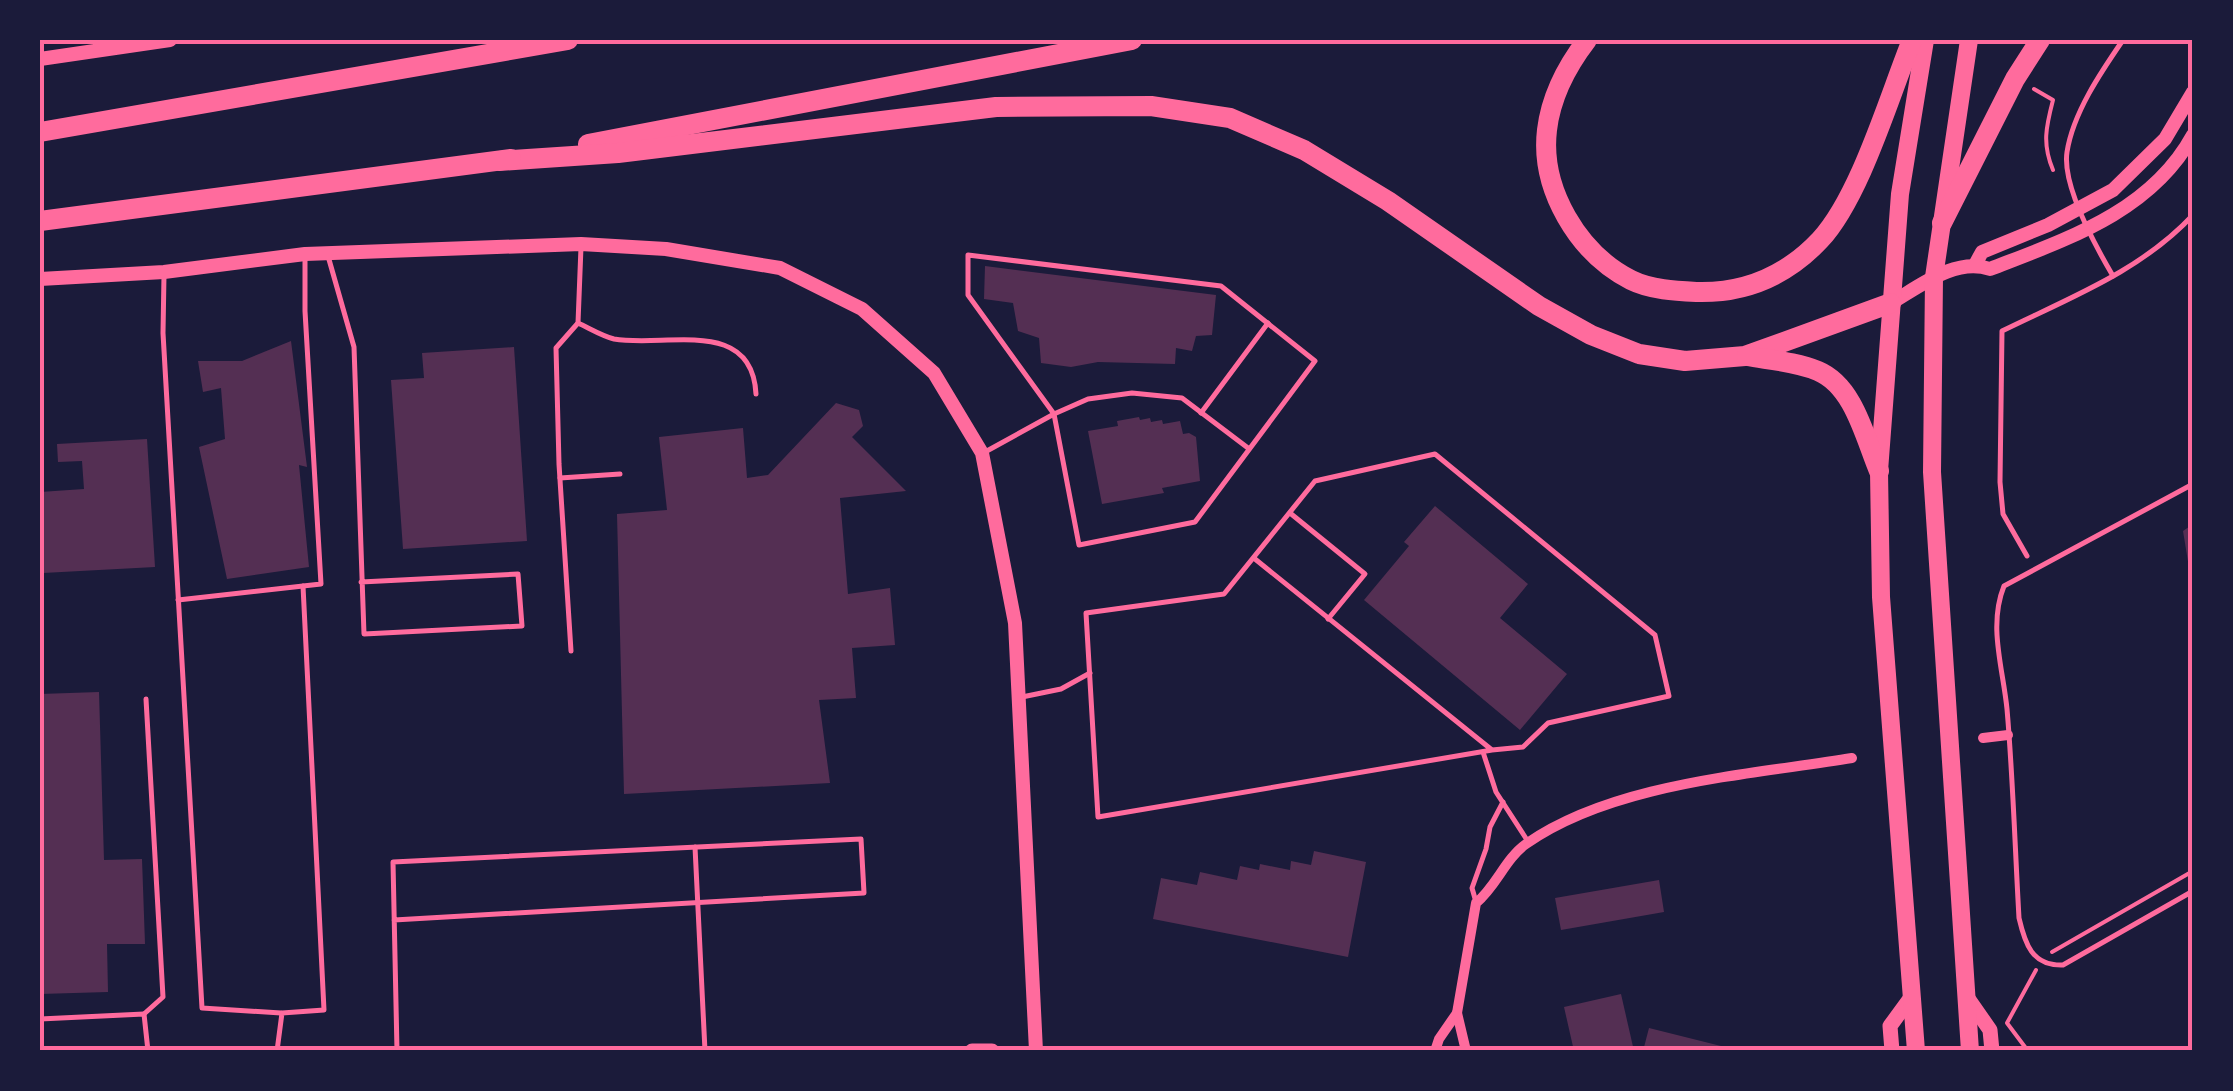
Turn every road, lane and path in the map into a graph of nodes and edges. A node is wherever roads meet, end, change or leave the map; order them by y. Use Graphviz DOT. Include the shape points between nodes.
graph roads {
  1 [pos="170,40"];
  2 [pos="568,40"];
  3 [pos="1132,40"];
  4 [pos="1586,40"];
  5 [pos="1912,40"];
  6 [pos="1925,40"];
  7 [pos="1969,40"];
  8 [pos="2040,40"];
  9 [pos="2123,40"];
  10 [pos="121,44"];
  11 [pos="40,59"];
  12 [pos="2025,84"];
  13 [pos="2193,92"];
  14 [pos="40,132"];
  15 [pos="2044,134"];
  16 [pos="2193,135"];
  17 [pos="499,161"];
  18 [pos="2193,216"];
  19 [pos="40,221"];
  20 [pos="1942,222"];
  21 [pos="582,244"];
  22 [pos="305,254"];
  23 [pos="328,254"];
  24 [pos="1976,264"];
  25 [pos="164,272"];
  26 [pos="2113,276"];
  27 [pos="1934,277"];
  28 [pos="40,279"];
  29 [pos="1891,303"];
  30 [pos="1269,322"];
  31 [pos="578,323"];
  32 [pos="1745,356"];
  33 [pos="756,394"];
  34 [pos="1202,413"];
  35 [pos="1054,414"];
  36 [pos="1249,449"];
  37 [pos="982,454"];
  38 [pos="1879,471"];
  39 [pos="620,474"];
  40 [pos="560,478"];
  41 [pos="2193,484"];
  42 [pos="1290,513"];
  43 [pos="2027,556"];
  44 [pos="1254,560"];
  45 [pos="360,582"];
  46 [pos="303,586"];
  47 [pos="178,600"];
  48 [pos="1328,619"];
  49 [pos="571,652"];
  50 [pos="1090,673"];
  51 [pos="1019,697"];
  52 [pos="146,699"];
  53 [pos="2008,735"];
  54 [pos="1983,738"];
  55 [pos="1492,750"];
  56 [pos="1482,752"];
  57 [pos="1852,758"];
  58 [pos="1502,802"];
  59 [pos="1529,842"];
  60 [pos="696,847"];
  61 [pos="2193,891"];
  62 [pos="1476,902"];
  63 [pos="698,903"];
  64 [pos="394,920"];
  65 [pos="1912,996"];
  66 [pos="1966,996"];
  67 [pos="282,1013"];
  68 [pos="1457,1013"];
  69 [pos="144,1014"];
  70 [pos="40,1020"];
  71 [pos="148,1051"];
  72 [pos="277,1051"];
  73 [pos="397,1051"];
  74 [pos="705,1051"];
  75 [pos="972,1051"];
  76 [pos="992,1051"];
  77 [pos="1036,1051"];
  78 [pos="1435,1051"];
  79 [pos="1466,1051"];
  80 [pos="1892,1051"];
  81 [pos="1916,1051"];
  82 [pos="1970,1051"];
  83 [pos="1992,1051"];
  1 -- 10 [label="street"];
  2 -- 14 [label="highway"];
  3 -- 17 [label="highway"];
  4 -- 5 [label="highway" via="1569,64 1547,130 1547,160 1561,208 1608,267 1635,282 1716,292 1754,287 1820,240 1849,197"];
  6 -- 29 [label="main road" via="1900,194"];
  7 -- 20 [label="main road"];
  8 -- 20 [label="highway"];
  9 -- 26 [label="lane" via="2085,102 2066,154 2069,180"];
  10 -- 11 [label="street"];
  12 -- 15 [label="path" via="2053,100"];
  13 -- 24 [label="street" via="2165,139 2113,190 1982,252"];
  16 -- 24 [label="street" via="2159,182 2084,232 1990,268"];
  17 -- 19 [label="highway"];
  17 -- 32 [label="highway" via="996,107 1151,106 1230,118 1304,150 1592,335 1639,354 1685,361"];
  18 -- 26 [label="lane" via="2169,242"];
  20 -- 27 [label="main road"];
  21 -- 23 [label="street"];
  21 -- 31 [label="lane"];
  21 -- 37 [label="street" via="666,249 780,268 862,310 934,374"];
  22 -- 23 [label="street"];
  22 -- 25 [label="street"];
  22 -- 46 [label="lane" via="322,584"];
  23 -- 45 [label="lane" via="354,347"];
  24 -- 27 [label="street"];
  25 -- 28 [label="street"];
  25 -- 47 [label="lane"];
  26 -- 43 [label="lane" via="2002,331 2003,514"];
  27 -- 29 [label="street"];
  27 -- 66 [label="main road" via="1935,524"];
  29 -- 32 [label="highway"];
  29 -- 38 [label="main road"];
  30 -- 34 [label="lane"];
  30 -- 35 [label="lane" via="1221,286 968,255 968,295"];
  30 -- 36 [label="lane" via="1315,360"];
  31 -- 33 [label="lane" via="613,339 702,340 727,347 745,356 755,372"];
  31 -- 40 [label="lane" via="556,348"];
  32 -- 38 [label="highway" via="1820,372 1840,386"];
  34 -- 35 [label="lane" via="1182,398 1132,392 1088,399"];
  34 -- 36 [label="lane"];
  35 -- 36 [label="lane" via="1079,545 1195,522"];
  35 -- 37 [label="lane"];
  37 -- 51 [label="street" via="1014,623"];
  38 -- 65 [label="main road" via="1881,597"];
  39 -- 40 [label="lane"];
  40 -- 49 [label="lane"];
  41 -- 53 [label="lane" via="2004,586 1996,631"];
  42 -- 44 [label="lane"];
  42 -- 48 [label="lane" via="1365,574"];
  42 -- 55 [label="lane" via="1314,481 1435,454 1655,636 1669,696 1548,723 1523,747"];
  44 -- 48 [label="lane"];
  44 -- 50 [label="lane" via="1224,594 1086,613"];
  45 -- 45 [label="lane" via="518,574 522,626 364,634"];
  46 -- 47 [label="lane"];
  46 -- 67 [label="lane" via="324,1010"];
  47 -- 67 [label="lane" via="202,1008"];
  48 -- 55 [label="lane"];
  50 -- 51 [label="lane" via="1048,693"];
  50 -- 56 [label="lane" via="1098,817"];
  51 -- 77 [label="street"];
  52 -- 69 [label="lane" via="164,997"];
  53 -- 54 [label="street"];
  53 -- 61 [label="lane" via="2019,918 2027,950 2063,966"];
  55 -- 56 [label="lane"];
  56 -- 58 [label="lane"];
  57 -- 59 [label="street" via="1648,792 1568,818"];
  58 -- 59 [label="lane"];
  58 -- 62 [label="lane" via="1472,888"];
  59 -- 62 [label="street"];
  60 -- 63 [label="lane"];
  60 -- 63 [label="lane" via="862,839 864,893"];
  60 -- 64 [label="lane" via="392,862"];
  62 -- 68 [label="street"];
  63 -- 64 [label="lane"];
  63 -- 74 [label="lane"];
  64 -- 73 [label="lane"];
  65 -- 80 [label="main road" via="1890,1026"];
  65 -- 81 [label="main road"];
  66 -- 82 [label="main road"];
  66 -- 83 [label="main road" via="1990,1030"];
  67 -- 72 [label="lane"];
  68 -- 78 [label="street"];
  68 -- 79 [label="street"];
  69 -- 70 [label="lane"];
  69 -- 71 [label="lane"];
  75 -- 76 [label="main road"];
}
